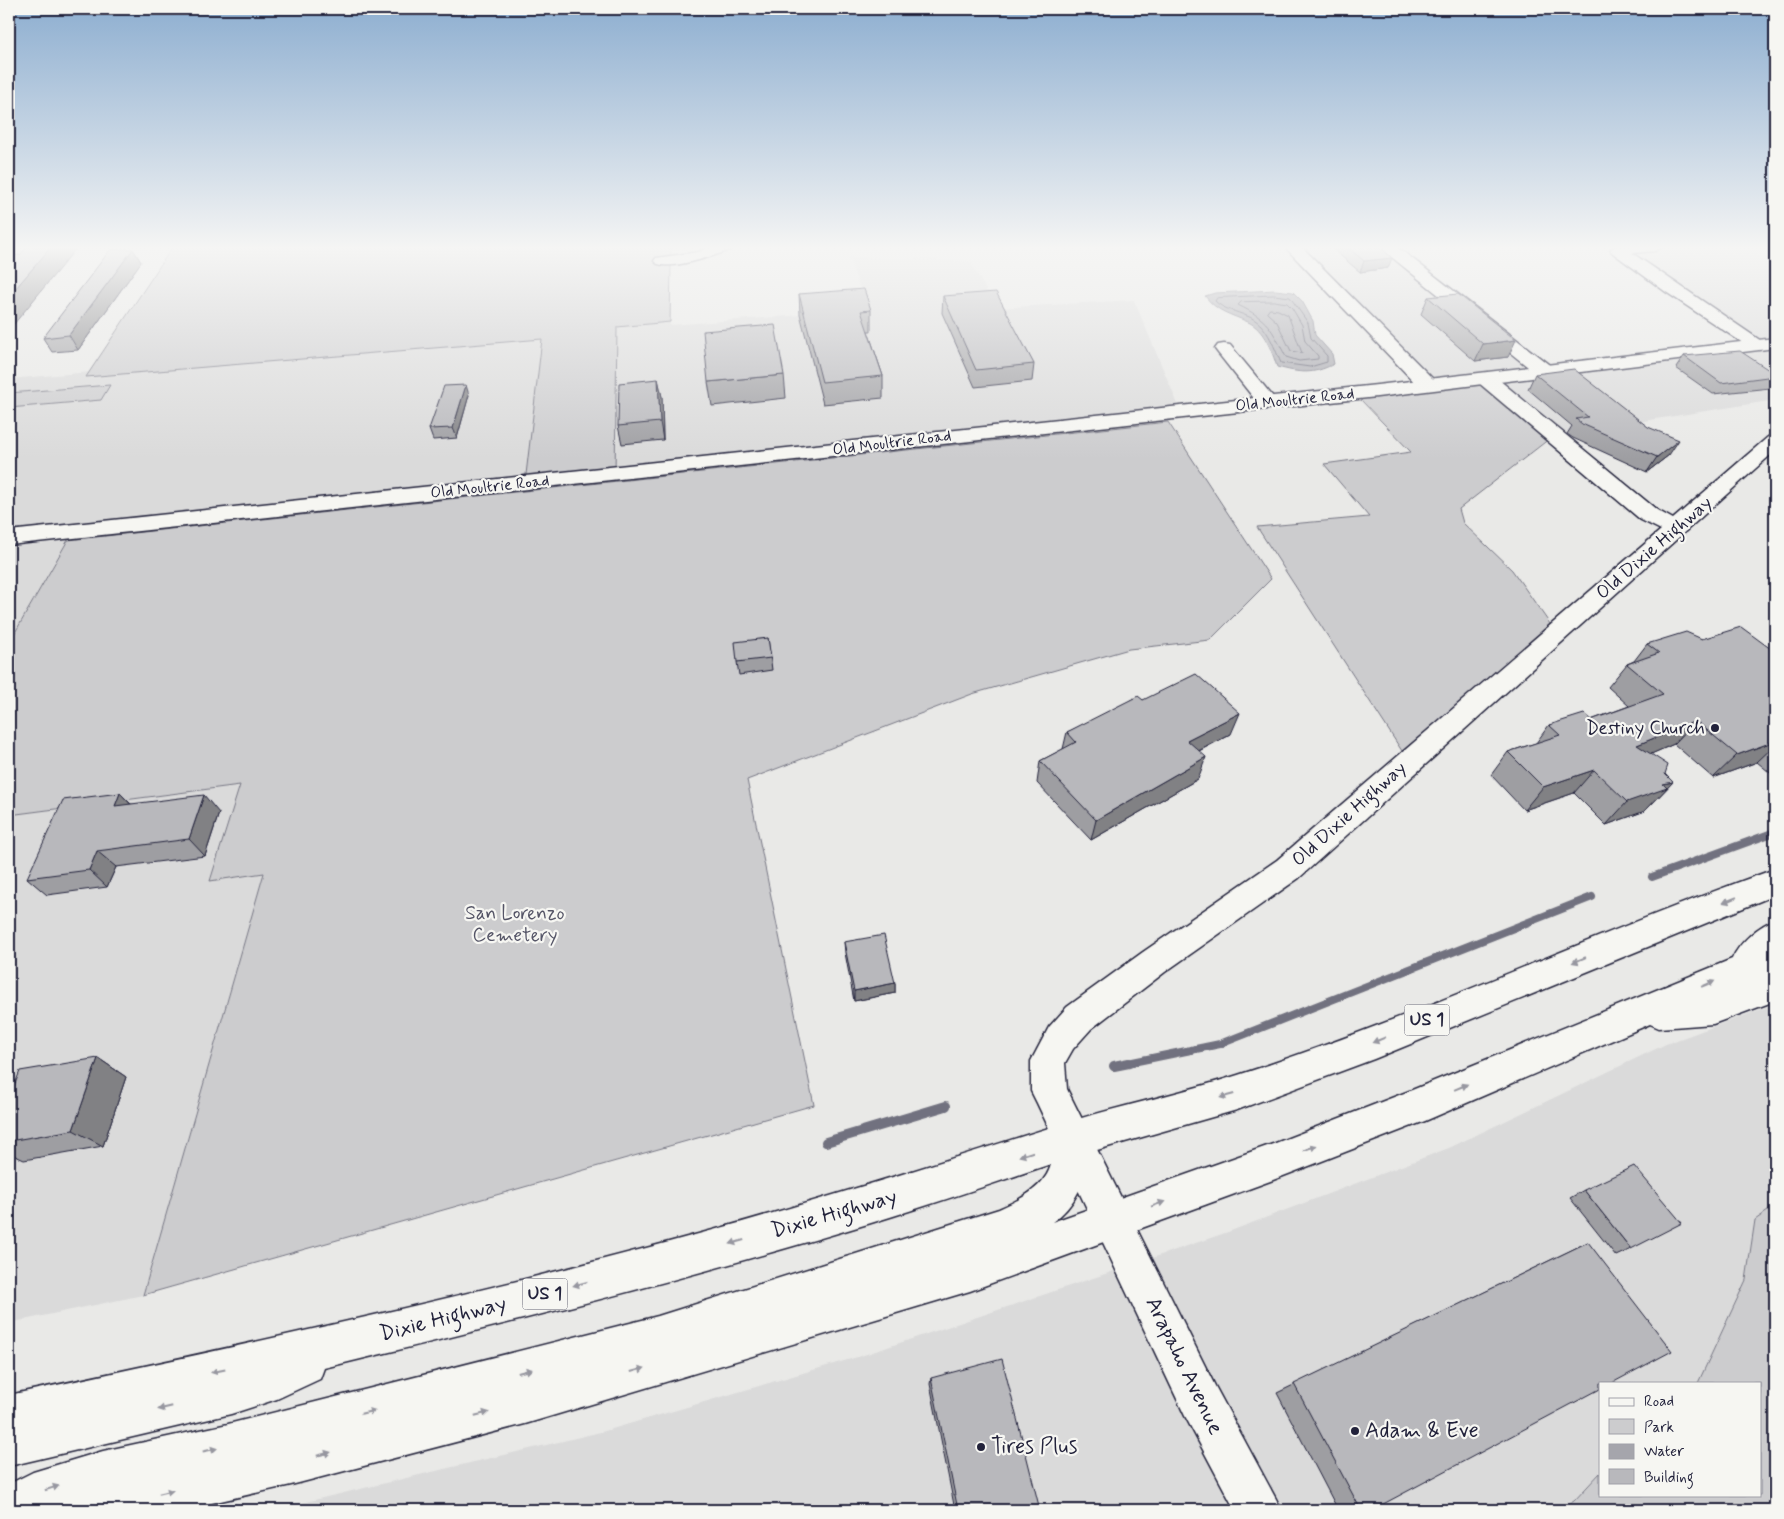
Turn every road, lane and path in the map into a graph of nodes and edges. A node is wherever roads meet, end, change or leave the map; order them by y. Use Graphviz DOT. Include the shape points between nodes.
graph roads {
  1 [pos="1361,317"];
  2 [pos="1476,317"];
  3 [pos="1720,317"];
  4 [pos="1767,344"];
  5 [pos="1224,349"];
  6 [pos="1545,371"];
  7 [pos="1486,378"];
  8 [pos="1428,385"];
  9 [pos="1267,402"];
  10 [pos="1775,441"];
  11 [pos="1676,529"];
  12 [pos="9,538"];
  13 [pos="1775,882"];
  14 [pos="1775,934"];
  15 [pos="1775,956"];
  16 [pos="1738,972"];
  17 [pos="1775,986"];
  18 [pos="1638,1014"];
  19 [pos="1072,1139"];
  20 [pos="1112,1221"];
  21 [pos="358,1339"];
  22 [pos="9,1416"];
  23 [pos="9,1444"];
  24 [pos="9,1510"];
  25 [pos="84,1510"];
  26 [pos="1259,1510"];
  1 -- 8 [label="main road"];
  2 -- 6 [label="main road"];
  3 -- 4 [label="main road"];
  4 -- 6 [label="main road, Old Moultrie Road"];
  5 -- 9 [label="main road"];
  6 -- 7 [label="main road, Old Moultrie Road"];
  7 -- 8 [label="main road, Old Moultrie Road"];
  7 -- 11 [label="main road" via="1649,515"];
  8 -- 9 [label="main road, Old Moultrie Road"];
  9 -- 12 [label="main road, Old Moultrie Road"];
  10 -- 11 [label="main road, Old Dixie Highway"];
  11 -- 19 [label="main road, Old Dixie Highway" via="1288,869 1079,1018 1061,1038 1048,1061 1047,1075 1049,1090"];
  13 -- 19 [label="main road, US 1, one-way" via="1237,1094"];
  14 -- 16 [label="main road"];
  15 -- 16 [label="main road"];
  18 -- 16 [label="main road, one-way"];
  17 -- 18 [label="main road" via="1713,1009"];
  20 -- 18 [label="main road, one-way" via="1412,1108"];
  19 -- 20 [label="main road, Old Dixie Highway"];
  19 -- 21 [label="main road, Dixie Highway / US 1, one-way" via="872,1204 719,1247 479,1311"];
  24 -- 19 [label="main road, one-way" via="34,1494 103,1473 228,1446 658,1337 977,1237 1022,1220 1044,1205 1067,1175"];
  25 -- 20 [label="main road, one-way" via="290,1463 534,1400 970,1271"];
  20 -- 26 [label="main road, Arapaho Avenue" via="1200,1401"];
  21 -- 22 [label="main road, Dixie Highway / US 1, one-way"];
  21 -- 23 [label="main road, one-way" via="276,1378 231,1393"];
}
